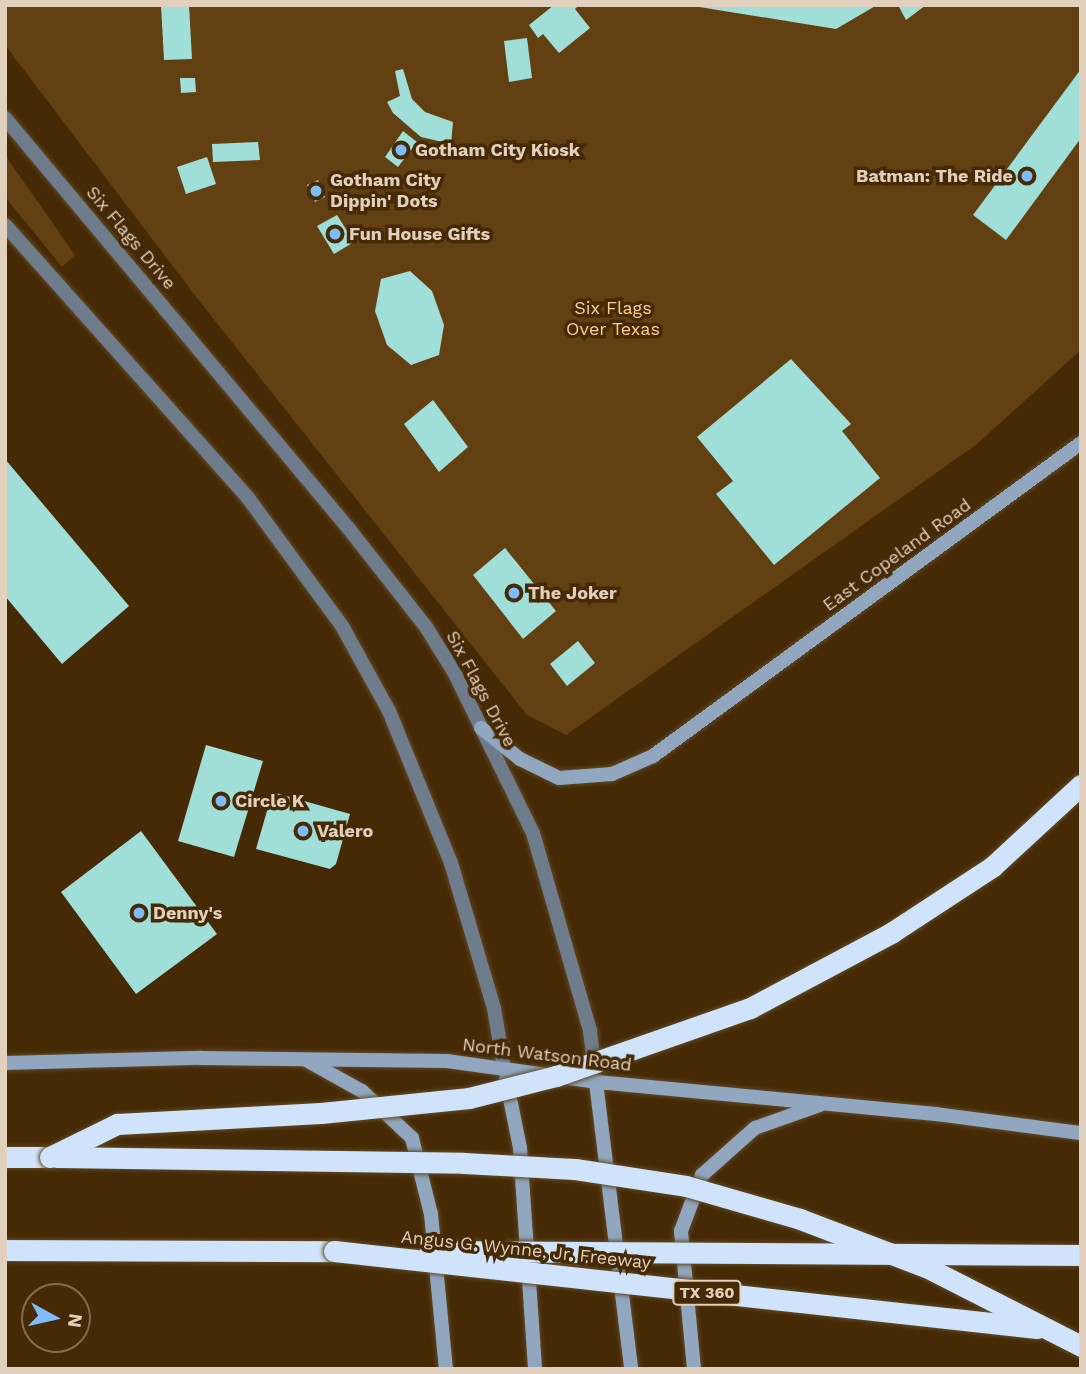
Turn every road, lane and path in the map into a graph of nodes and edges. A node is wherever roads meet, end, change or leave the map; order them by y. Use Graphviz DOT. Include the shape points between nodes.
graph roads {
  1 [pos="5,118"];
  2 [pos="5,225"];
  3 [pos="1081,443"];
  4 [pos="481,728"];
  5 [pos="1081,785"];
  6 [pos="303,1058"];
  7 [pos="5,1063"];
  8 [pos="504,1068"];
  9 [pos="596,1082"];
  10 [pos="825,1103"];
  11 [pos="1081,1133"];
  12 [pos="5,1157"];
  13 [pos="50,1157"];
  14 [pos="5,1250"];
  15 [pos="334,1251"];
  16 [pos="1081,1255"];
  17 [pos="1081,1332"];
  18 [pos="1081,1346"];
  19 [pos="446,1369"];
  20 [pos="535,1369"];
  21 [pos="631,1369"];
  22 [pos="694,1369"];
  1 -- 4 [label="street, Six Flags Drive" via="426,626"];
  2 -- 8 [label="street" via="248,498 342,626 389,711 447,852 494,1008"];
  3 -- 4 [label="main road, East Copeland Road" via="653,756 612,774 559,778 520,759"];
  4 -- 9 [label="street, Six Flags Drive" via="533,833 590,1031"];
  5 -- 13 [label="highway, bridge" via="992,867 891,933 750,1009 556,1076 469,1098 321,1113 117,1124"];
  6 -- 7 [label="main road, North Watson Road"];
  6 -- 8 [label="main road, North Watson Road"];
  6 -- 19 [label="main road" via="362,1091 412,1138 431,1214"];
  8 -- 9 [label="main road, North Watson Road"];
  8 -- 20 [label="main road" via="520,1148"];
  9 -- 10 [label="main road, North Watson Road"];
  9 -- 21 [label="main road, Six Flags Drive"];
  10 -- 11 [label="main road, North Watson Road"];
  10 -- 22 [label="main road" via="755,1128 702,1175 681,1231"];
  12 -- 13 [label="highway"];
  13 -- 18 [label="highway, bridge" via="464,1163 575,1169 686,1186 800,1219 926,1266"];
  14 -- 15 [label="highway, Angus G. Wynne, Jr. Freeway / TX 360"];
  15 -- 16 [label="highway, bridge"];
  15 -- 17 [label="highway, Angus G. Wynne, Jr. Freeway / TX 360, bridge"];
}
